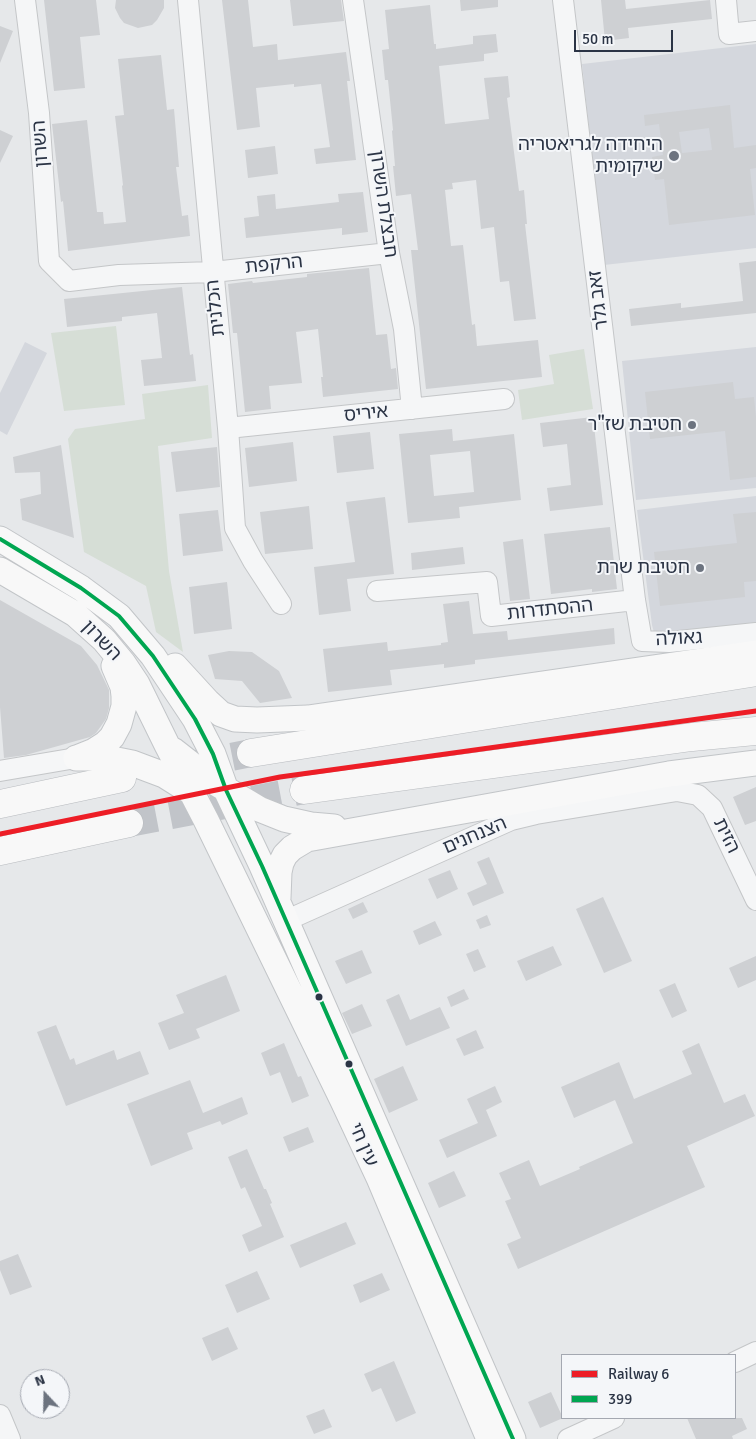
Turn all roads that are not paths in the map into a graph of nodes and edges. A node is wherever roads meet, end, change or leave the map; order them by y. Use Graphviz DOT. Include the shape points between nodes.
graph roads {
  1 [pos="25,0"];
  2 [pos="188,0"];
  3 [pos="353,0"];
  4 [pos="563,0"];
  5 [pos="726,0"];
  6 [pos="756,31"];
  7 [pos="389,253"];
  8 [pos="213,272"];
  9 [pos="69,280"];
  10 [pos="504,399"];
  11 [pos="412,408"];
  12 [pos="228,428"];
  13 [pos="0,539"];
  14 [pos="0,570"];
  15 [pos="377,592"];
  16 [pos="635,600"];
  17 [pos="280,604"];
  18 [pos="74,614"];
  19 [pos="134,632"];
  20 [pos="756,632"];
  21 [pos="756,653"];
  22 [pos="756,672"];
  23 [pos="756,676"];
  24 [pos="700,682"];
  25 [pos="308,718"];
  26 [pos="756,731"];
  27 [pos="167,745"];
  28 [pos="756,747"];
  29 [pos="251,753"];
  30 [pos="76,758"];
  31 [pos="756,763"];
  32 [pos="0,771"];
  33 [pos="122,778"];
  34 [pos="84,786"];
  35 [pos="677,791"];
  36 [pos="191,792"];
  37 [pos="0,794"];
  38 [pos="222,801"];
  39 [pos="0,804"];
  40 [pos="129,823"];
  41 [pos="364,828"];
  42 [pos="220,848"];
  43 [pos="0,851"];
  44 [pos="256,853"];
  45 [pos="756,900"];
  46 [pos="282,912"];
  47 [pos="756,1352"];
  48 [pos="736,1362"];
  49 [pos="0,1415"];
  50 [pos="612,1419"];
  51 [pos="10,1439"];
  52 [pos="489,1439"];
  53 [pos="513,1439"];
  54 [pos="568,1439"];
  1 -- 9 [label="street, השרון" via="39,113 49,261"];
  2 -- 8 [label="street, הכלנית"];
  3 -- 7 [label="street, חבצלת השרון"];
  4 -- 16 [label="street, זאב גלר"];
  5 -- 6 [label="street" via="729,34"];
  7 -- 8 [label="street, הרקפת"];
  7 -- 11 [label="street, חבצלת השרון" via="404,329"];
  8 -- 9 [label="street, הרקפת"];
  8 -- 12 [label="street, הכלנית"];
  10 -- 11 [label="street, איריס"];
  11 -- 12 [label="street, איריס"];
  12 -- 17 [label="street, הכלנית" via="235,528"];
  13 -- 19 [label="main road, השרון" via="93,595"];
  14 -- 18 [label="main road, השרון"];
  15 -- 16 [label="street, ההסתדרות" via="487,582 491,616"];
  16 -- 20 [label="street, גאולה" via="642,641 669,642"];
  18 -- 27 [label="main road, השרון" via="104,640 127,668"];
  18 -- 30 [label="main road" via="115,668 124,696 121,717 112,737 99,749"];
  19 -- 25 [label="main road" via="171,662 226,717 246,720"];
  19 -- 38 [label="main road, השרון" via="161,666 195,719 215,760"];
  21 -- 25 [label="main road"];
  22 -- 24 [label="highway"];
  23 -- 24 [label="highway"];
  24 -- 29 [label="highway"];
  25 -- 38 [label="main road" via="253,742 236,760"];
  26 -- 28 [label="highway" via="304,790"];
  27 -- 36 [label="main road, השרון"];
  27 -- 38 [label="main road"];
  30 -- 32 [label="street"];
  30 -- 36 [label="main road" via="107,758 132,763 164,775"];
  31 -- 41 [label="main road" via="669,774"];
  33 -- 34 [label="highway"];
  34 -- 37 [label="highway"];
  34 -- 39 [label="highway"];
  35 -- 45 [label="street, הזית" via="698,795 712,808"];
  35 -- 46 [label="street, הצנחנים" via="511,820"];
  36 -- 38 [label="main road"];
  36 -- 42 [label="main road, עין חי"];
  38 -- 41 [label="main road" via="311,825"];
  38 -- 42 [label="main road"];
  38 -- 44 [label="main road, השרון"];
  40 -- 43 [label="highway"];
  41 -- 46 [label="main road" via="307,839 292,848 281,863 279,872"];
  42 -- 52 [label="main road, עין חי" via="379,1178"];
  44 -- 46 [label="main road, עין חי"];
  46 -- 53 [label="main road, עין חי"];
  47 -- 48 [label="street"];
  49 -- 51 [label="street"];
  50 -- 54 [label="street"];
}
